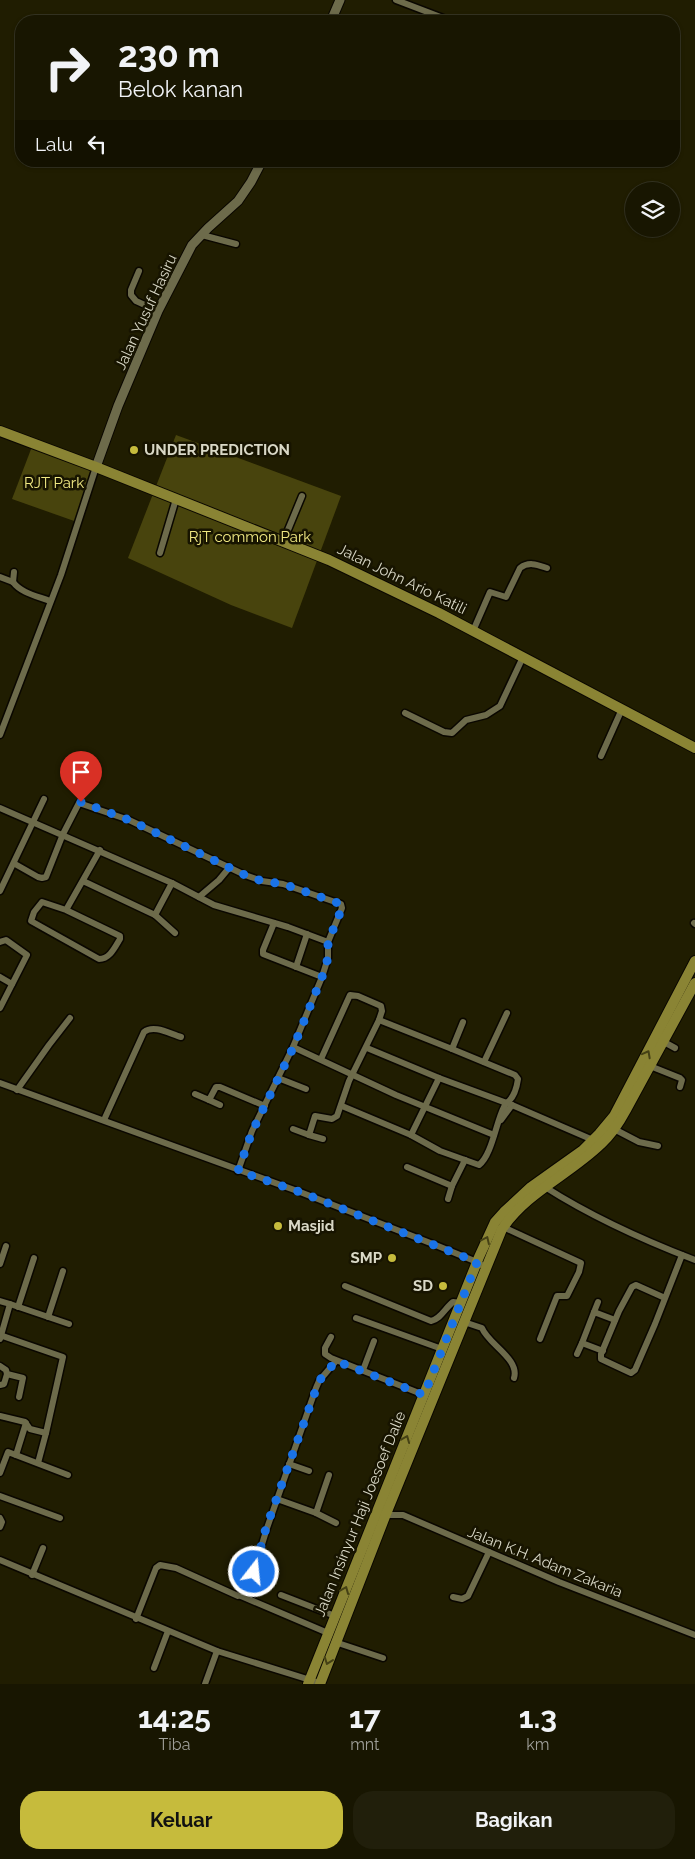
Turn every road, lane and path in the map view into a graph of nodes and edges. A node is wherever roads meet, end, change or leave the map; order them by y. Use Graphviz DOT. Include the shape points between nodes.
graph roads {
  1 [pos="340,0"];
  2 [pos="396,0"];
  3 [pos="334,15"];
  4 [pos="431,15"];
  5 [pos="259,167"];
  6 [pos="202,235"];
  7 [pos="236,244"];
  8 [pos="139,271"];
  9 [pos="158,311"];
  10 [pos="0,431"];
  11 [pos="96,467"];
  12 [pos="302,496"];
  13 [pos="176,499"];
  14 [pos="283,542"];
  15 [pos="160,553"];
  16 [pos="547,568"];
  17 [pos="14,572"];
  18 [pos="0,576"];
  19 [pos="13,582"];
  20 [pos="50,601"];
  21 [pos="473,631"];
  22 [pos="523,657"];
  23 [pos="622,709"];
  24 [pos="405,713"];
  25 [pos="0,735"];
  26 [pos="695,748"];
  27 [pos="602,756"];
  28 [pos="44,799"];
  29 [pos="0,808"];
  30 [pos="34,823"];
  31 [pos="63,834"];
  32 [pos="100,850"];
  33 [pos="15,864"];
  34 [pos="229,868"];
  35 [pos="83,881"];
  36 [pos="172,883"];
  37 [pos="0,891"];
  38 [pos="199,897"];
  39 [pos="66,910"];
  40 [pos="155,915"];
  41 [pos="274,923"];
  42 [pos="175,933"];
  43 [pos="307,934"];
  44 [pos="0,942"];
  45 [pos="328,942"];
  46 [pos="695,961"];
  47 [pos="296,967"];
  48 [pos="0,977"];
  49 [pos="322,977"];
  50 [pos="695,983"];
  51 [pos="12,984"];
  52 [pos="0,1008"];
  53 [pos="507,1013"];
  54 [pos="70,1018"];
  55 [pos="379,1020"];
  56 [pos="463,1022"];
  57 [pos="181,1037"];
  58 [pos="664,1042"];
  59 [pos="293,1048"];
  60 [pos="367,1048"];
  61 [pos="675,1048"];
  62 [pos="452,1049"];
  63 [pos="321,1059"];
  64 [pos="484,1062"];
  65 [pos="650,1066"];
  66 [pos="353,1074"];
  67 [pos="278,1078"];
  68 [pos="439,1078"];
  69 [pos="0,1083"];
  70 [pos="680,1087"];
  71 [pos="306,1089"];
  72 [pos="17,1090"];
  73 [pos="195,1094"];
  74 [pos="209,1100"];
  75 [pos="509,1104"];
  76 [pos="220,1105"];
  77 [pos="265,1106"];
  78 [pos="342,1106"];
  79 [pos="425,1108"];
  80 [pos="104,1120"];
  81 [pos="614,1129"];
  82 [pos="293,1130"];
  83 [pos="309,1135"];
  84 [pos="411,1135"];
  85 [pos="494,1136"];
  86 [pos="323,1140"];
  87 [pos="593,1140"];
  88 [pos="658,1146"];
  89 [pos="465,1160"];
  90 [pos="407,1167"];
  91 [pos="238,1171"];
  92 [pos="452,1186"];
  93 [pos="544,1187"];
  94 [pos="448,1199"];
  95 [pos="503,1227"];
  96 [pos="6,1246"];
  97 [pos="682,1255"];
  98 [pos="34,1258"];
  99 [pos="695,1260"];
  100 [pos="0,1264"];
  101 [pos="481,1265"];
  102 [pos="63,1270"];
  103 [pos="345,1286"];
  104 [pos="665,1298"];
  105 [pos="0,1300"];
  106 [pos="598,1302"];
  107 [pos="461,1303"];
  108 [pos="10,1304"];
  109 [pos="18,1307"];
  110 [pos="594,1312"];
  111 [pos="48,1317"];
  112 [pos="356,1318"];
  113 [pos="616,1320"];
  114 [pos="464,1322"];
  115 [pos="69,1324"];
  116 [pos="0,1336"];
  117 [pos="331,1337"];
  118 [pos="540,1339"];
  119 [pos="374,1341"];
  120 [pos="582,1343"];
  121 [pos="442,1349"];
  122 [pos="602,1351"];
  123 [pos="577,1354"];
  124 [pos="336,1361"];
  125 [pos="0,1366"];
  126 [pos="363,1370"];
  127 [pos="7,1374"];
  128 [pos="514,1378"];
  129 [pos="0,1385"];
  130 [pos="424,1395"];
  131 [pos="19,1397"];
  132 [pos="0,1416"];
  133 [pos="26,1423"];
  134 [pos="46,1433"];
  135 [pos="0,1449"];
  136 [pos="8,1452"];
  137 [pos="16,1455"];
  138 [pos="38,1463"];
  139 [pos="289,1464"];
  140 [pos="309,1472"];
  141 [pos="0,1473"];
  142 [pos="68,1475"];
  143 [pos="329,1475"];
  144 [pos="0,1496"];
  145 [pos="277,1499"];
  146 [pos="316,1514"];
  147 [pos="381,1515"];
  148 [pos="0,1518"];
  149 [pos="60,1518"];
  150 [pos="336,1523"];
  151 [pos="0,1527"];
  152 [pos="44,1548"];
  153 [pos="489,1552"];
  154 [pos="0,1560"];
  155 [pos="32,1575"];
  156 [pos="281,1595"];
  157 [pos="241,1596"];
  158 [pos="453,1597"];
  159 [pos="335,1616"];
  160 [pos="136,1619"];
  161 [pos="168,1631"];
  162 [pos="328,1632"];
  163 [pos="695,1635"];
  164 [pos="335,1642"];
  165 [pos="217,1651"];
  166 [pos="383,1658"];
  167 [pos="154,1668"];
  168 [pos="309,1682"];
  169 [pos="205,1684"];
  170 [pos="320,1684"];
  1 -- 3 [label="main road"];
  2 -- 4 [label="street"];
  5 -- 6 [label="main road, Jalan Yusuf Hasiru" via="238,201"];
  6 -- 7 [label="street"];
  6 -- 9 [label="main road, Jalan Yusuf Hasiru" via="192,246"];
  8 -- 9 [label="street" via="131,295 136,301"];
  9 -- 11 [label="main road, Jalan Yusuf Hasiru"];
  10 -- 11 [label="main road, Jalan John Ario Katili"];
  11 -- 13 [label="main road, Jalan John Ario Katili"];
  11 -- 20 [label="street"];
  12 -- 14 [label="street"];
  13 -- 14 [label="main road, Jalan John Ario Katili"];
  13 -- 15 [label="street"];
  14 -- 21 [label="main road, Jalan John Ario Katili" via="328,560"];
  16 -- 21 [label="street" via="524,565 506,597 490,592"];
  17 -- 19 [label="street"];
  18 -- 19 [label="street"];
  19 -- 20 [label="street" via="23,591"];
  20 -- 25 [label="street"];
  21 -- 22 [label="main road, Jalan John Ario Katili"];
  22 -- 23 [label="main road, Jalan John Ario Katili"];
  22 -- 24 [label="street" via="500,706 486,715 466,720 452,733"];
  23 -- 26 [label="main road, Jalan John Ario Katili"];
  23 -- 27 [label="street"];
  28 -- 30 [label="street"];
  29 -- 30 [label="street"];
  30 -- 31 [label="street"];
  30 -- 33 [label="street"];
  31 -- 32 [label="street"];
  31 -- 33 [label="street" via="44,878"];
  31 -- 34 [label="street" via="81,802 129,820"];
  32 -- 35 [label="street"];
  32 -- 36 [label="street"];
  33 -- 37 [label="street"];
  34 -- 38 [label="street"];
  34 -- 45 [label="street" via="341,904"];
  35 -- 39 [label="street"];
  35 -- 40 [label="street"];
  36 -- 38 [label="street"];
  36 -- 40 [label="street"];
  38 -- 41 [label="street" via="214,905"];
  39 -- 39 [label="street" via="42,902 31,921 99,959 108,956 120,936"];
  40 -- 42 [label="street"];
  41 -- 43 [label="street"];
  41 -- 47 [label="street" via="263,954"];
  43 -- 45 [label="street"];
  43 -- 47 [label="street"];
  44 -- 51 [label="street" via="6,940 27,954"];
  45 -- 49 [label="street" via="328,958"];
  87 -- 46 [label="main road, Jalan Insinyur Haji Joesoef Dalie, one-way" via="614,1116"];
  47 -- 49 [label="street"];
  48 -- 51 [label="street"];
  49 -- 59 [label="street"];
  50 -- 58 [label="main road, Jalan Insinyur Haji Joesoef Dalie"];
  51 -- 52 [label="street"];
  53 -- 64 [label="street"];
  54 -- 72 [label="street"];
  55 -- 60 [label="street"];
  55 -- 62 [label="street"];
  55 -- 63 [label="street" via="382,1011 379,1005 350,995"];
  56 -- 62 [label="street"];
  57 -- 80 [label="street" via="154,1028 144,1032"];
  58 -- 61 [label="street"];
  58 -- 65 [label="main road, Jalan Insinyur Haji Joesoef Dalie"];
  59 -- 63 [label="street"];
  59 -- 67 [label="street"];
  60 -- 66 [label="street"];
  60 -- 68 [label="street"];
  62 -- 64 [label="street"];
  63 -- 66 [label="street"];
  64 -- 75 [label="street" via="518,1079"];
  65 -- 70 [label="street" via="680,1078"];
  65 -- 81 [label="main road, Jalan Insinyur Haji Joesoef Dalie"];
  66 -- 78 [label="street"];
  66 -- 79 [label="street"];
  67 -- 71 [label="street"];
  67 -- 77 [label="street"];
  68 -- 75 [label="street"];
  68 -- 79 [label="street"];
  69 -- 72 [label="street"];
  72 -- 80 [label="street"];
  73 -- 74 [label="street"];
  74 -- 76 [label="street"];
  74 -- 77 [label="street" via="216,1087 220,1087"];
  75 -- 85 [label="street"];
  75 -- 87 [label="street"];
  77 -- 91 [label="street"];
  78 -- 83 [label="street" via="335,1118 314,1117"];
  78 -- 84 [label="street"];
  79 -- 84 [label="street"];
  79 -- 85 [label="street"];
  80 -- 91 [label="street"];
  81 -- 88 [label="street" via="639,1142"];
  81 -- 93 [label="main road, Jalan Insinyur Haji Joesoef Dalie" via="599,1146"];
  82 -- 83 [label="street"];
  83 -- 86 [label="street"];
  84 -- 89 [label="street"];
  85 -- 89 [label="street" via="480,1165"];
  101 -- 87 [label="main road, Jalan Insinyur Haji Joesoef Dalie, one-way" via="495,1222 531,1187"];
  89 -- 92 [label="street"];
  90 -- 92 [label="street"];
  91 -- 101 [label="street" via="300,1192"];
  92 -- 94 [label="street"];
  93 -- 95 [label="main road, Jalan Insinyur Haji Joesoef Dalie"];
  93 -- 97 [label="street" via="580,1209"];
  95 -- 101 [label="main road, Jalan Insinyur Haji Joesoef Dalie"];
  95 -- 118 [label="street" via="581,1263 567,1296 557,1296"];
  96 -- 100 [label="street"];
  97 -- 99 [label="street"];
  97 -- 104 [label="street"];
  98 -- 109 [label="street"];
  101 -- 107 [label="main road, Jalan Insinyur Haji Joesoef Dalie"];
  101 -- 114 [label="main road, Jalan Insinyur Haji Joesoef Dalie"];
  102 -- 111 [label="street"];
  103 -- 107 [label="street" via="431,1321 453,1302"];
  104 -- 113 [label="street" via="634,1286 629,1290"];
  104 -- 122 [label="street" via="634,1372 601,1359"];
  105 -- 108 [label="street"];
  106 -- 110 [label="street"];
  107 -- 121 [label="main road, Jalan Insinyur Haji Joesoef Dalie"];
  108 -- 109 [label="street"];
  108 -- 116 [label="street"];
  109 -- 111 [label="street"];
  110 -- 113 [label="street"];
  110 -- 120 [label="street"];
  111 -- 115 [label="street"];
  112 -- 121 [label="street"];
  113 -- 122 [label="street"];
  114 -- 128 [label="street" via="482,1328 514,1368"];
  114 -- 147 [label="main road, Jalan Insinyur Haji Joesoef Dalie"];
  116 -- 134 [label="street" via="63,1357"];
  117 -- 124 [label="street" via="325,1354"];
  119 -- 126 [label="street"];
  120 -- 122 [label="street"];
  120 -- 123 [label="street"];
  121 -- 130 [label="main road, Jalan Insinyur Haji Joesoef Dalie"];
  124 -- 126 [label="street"];
  124 -- 139 [label="street" via="319,1381"];
  125 -- 127 [label="street"];
  126 -- 130 [label="street"];
  127 -- 129 [label="street" via="4,1384"];
  127 -- 131 [label="street" via="23,1378"];
  147 -- 130 [label="main road, Jalan Insinyur Haji Joesoef Dalie, one-way"];
  132 -- 133 [label="street"];
  133 -- 134 [label="street" via="30,1429"];
  133 -- 137 [label="street"];
  134 -- 138 [label="street"];
  135 -- 136 [label="street"];
  136 -- 137 [label="street"];
  136 -- 141 [label="street"];
  137 -- 138 [label="street"];
  138 -- 142 [label="street"];
  139 -- 140 [label="street"];
  139 -- 145 [label="street"];
  143 -- 146 [label="street"];
  144 -- 149 [label="street"];
  145 -- 146 [label="street"];
  145 -- 157 [label="street" via="248,1590"];
  146 -- 150 [label="street"];
  147 -- 153 [label="street, Jalan K.H. Adam Zakaria" via="402,1514"];
  159 -- 147 [label="main road, Jalan Insinyur Haji Joesoef Dalie, one-way"];
  147 -- 164 [label="main road, Jalan Insinyur Haji Joesoef Dalie"];
  148 -- 151 [label="street"];
  152 -- 155 [label="street"];
  153 -- 158 [label="street" via="468,1596 462,1599"];
  153 -- 163 [label="street, Jalan K.H. Adam Zakaria"];
  154 -- 155 [label="street"];
  155 -- 160 [label="street"];
  156 -- 159 [label="street"];
  157 -- 160 [label="street" via="160,1564"];
  157 -- 162 [label="street"];
  159 -- 162 [label="main road, Jalan Insinyur Haji Joesoef Dalie"];
  160 -- 161 [label="street"];
  161 -- 165 [label="street"];
  161 -- 167 [label="street"];
  162 -- 168 [label="main road, Jalan Insinyur Haji Joesoef Dalie"];
  164 -- 166 [label="street"];
  164 -- 170 [label="main road, Jalan Insinyur Haji Joesoef Dalie, one-way"];
  165 -- 168 [label="street"];
  165 -- 169 [label="street"];
  168 -- 170 [label="street"];
}
